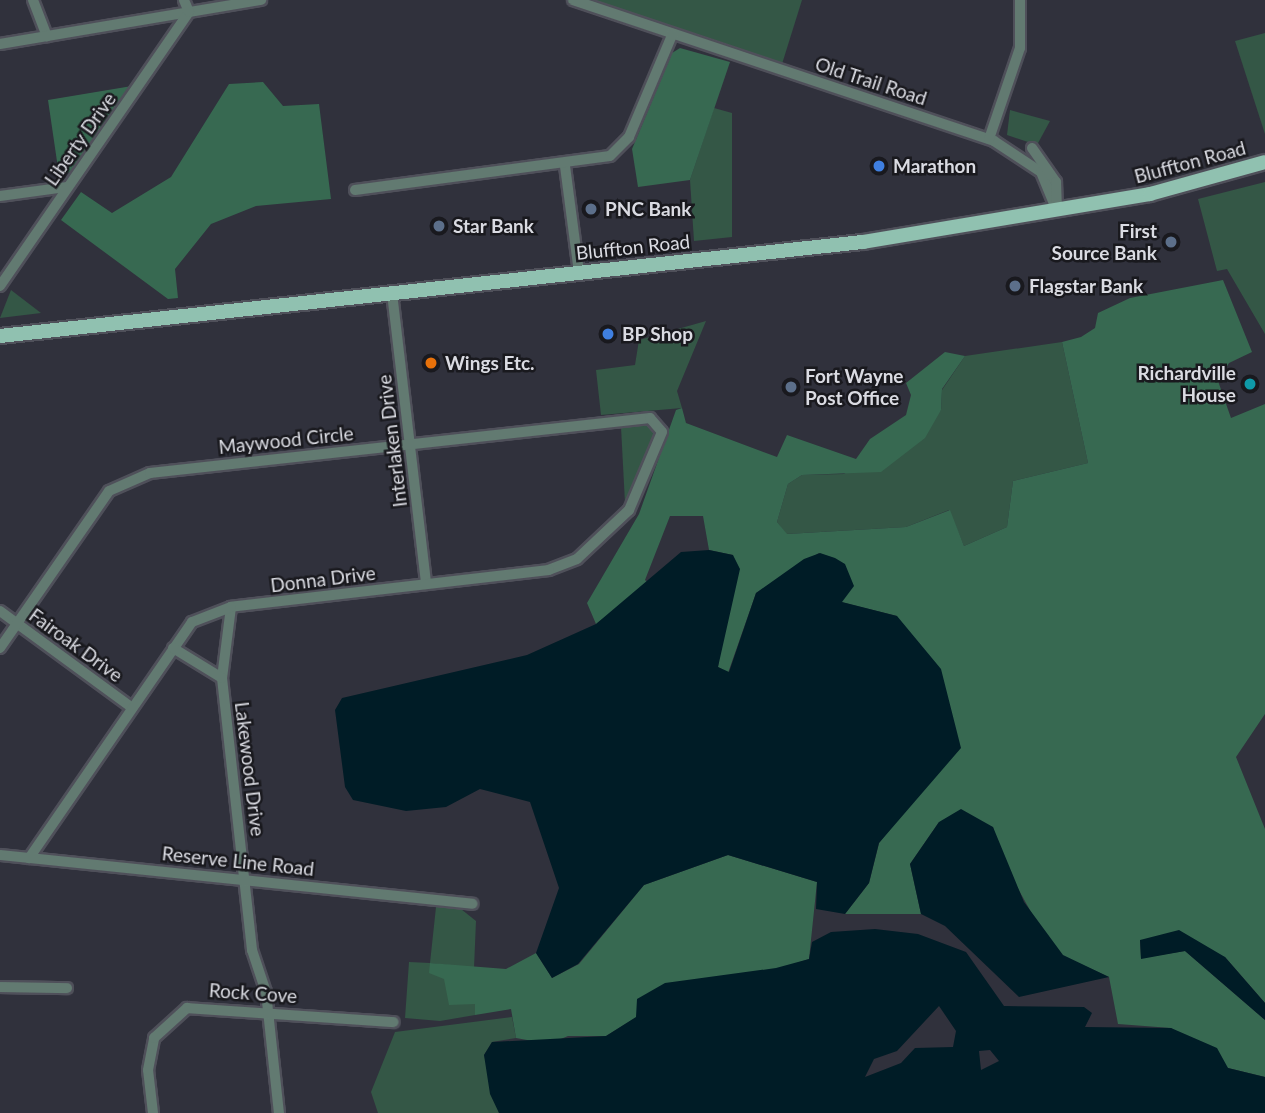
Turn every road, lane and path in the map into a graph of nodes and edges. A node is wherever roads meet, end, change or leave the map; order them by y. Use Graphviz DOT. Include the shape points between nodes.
graph roads {
  1 [pos="33,0"];
  2 [pos="184,0"];
  3 [pos="261,0"];
  4 [pos="573,0"];
  5 [pos="1020,0"];
  6 [pos="189,12"];
  7 [pos="672,35"];
  8 [pos="47,36"];
  9 [pos="0,44"];
  10 [pos="992,140"];
  11 [pos="1032,148"];
  12 [pos="1265,162"];
  13 [pos="565,166"];
  14 [pos="67,187"];
  15 [pos="355,190"];
  16 [pos="0,196"];
  17 [pos="1057,211"];
  18 [pos="579,272"];
  19 [pos="0,286"];
  20 [pos="392,293"];
  21 [pos="0,336"];
  22 [pos="658,423"];
  23 [pos="411,444"];
  24 [pos="426,584"];
  25 [pos="231,607"];
  26 [pos="0,611"];
  27 [pos="17,624"];
  28 [pos="0,648"];
  29 [pos="173,648"];
  30 [pos="222,678"];
  31 [pos="131,707"];
  32 [pos="0,855"];
  33 [pos="30,858"];
  34 [pos="247,881"];
  35 [pos="472,904"];
  36 [pos="0,986"];
  37 [pos="67,988"];
  38 [pos="267,1010"];
  39 [pos="394,1022"];
  40 [pos="153,1113"];
  41 [pos="279,1113"];
  1 -- 8 [label="street"];
  2 -- 6 [label="street"];
  3 -- 6 [label="street"];
  4 -- 7 [label="street, Old Trail Road"];
  5 -- 10 [label="street" via="1020,48"];
  6 -- 8 [label="street"];
  6 -- 14 [label="street, Liberty Drive"];
  7 -- 10 [label="street, Old Trail Road"];
  7 -- 13 [label="street" via="629,137 610,156"];
  8 -- 9 [label="street"];
  10 -- 17 [label="street, Old Trail Road" via="1041,172"];
  11 -- 17 [label="street" via="1056,182"];
  12 -- 17 [label="main road, Bluffton Road"];
  13 -- 15 [label="street"];
  13 -- 18 [label="street"];
  14 -- 16 [label="street"];
  14 -- 19 [label="street, Liberty Drive"];
  17 -- 18 [label="main road, Bluffton Road" via="863,242"];
  18 -- 20 [label="main road, Bluffton Road"];
  20 -- 21 [label="main road, Bluffton Road"];
  20 -- 23 [label="street, Interlaken Drive"];
  22 -- 23 [label="street, Maywood Circle" via="650,418"];
  22 -- 24 [label="street, Donna Drive" via="662,432 641,488 592,550 549,570"];
  23 -- 24 [label="street, Interlaken Drive"];
  23 -- 27 [label="street, Maywood Circle" via="139,477 109,491"];
  24 -- 25 [label="street, Donna Drive"];
  25 -- 29 [label="street, Donna Drive" via="192,622"];
  25 -- 30 [label="street, Lakewood Drive"];
  26 -- 27 [label="street, Fairoak Drive"];
  27 -- 28 [label="street, Maywood Circle"];
  27 -- 31 [label="street, Fairoak Drive"];
  29 -- 30 [label="street, Lakewood Drive"];
  29 -- 31 [label="street, Donna Drive"];
  30 -- 34 [label="street, Lakewood Drive"];
  31 -- 33 [label="street, Donna Drive"];
  32 -- 33 [label="street, Reserve Line Road"];
  33 -- 34 [label="street, Reserve Line Road"];
  34 -- 35 [label="street, Reserve Line Road"];
  34 -- 38 [label="street, Lakewood Drive" via="252,950"];
  36 -- 37 [label="street"];
  38 -- 39 [label="street, Rock Cove"];
  38 -- 40 [label="street, Rock Cove" via="200,1006 177,1013 154,1038 148,1070"];
  38 -- 41 [label="street, Lakewood Drive"];
}
